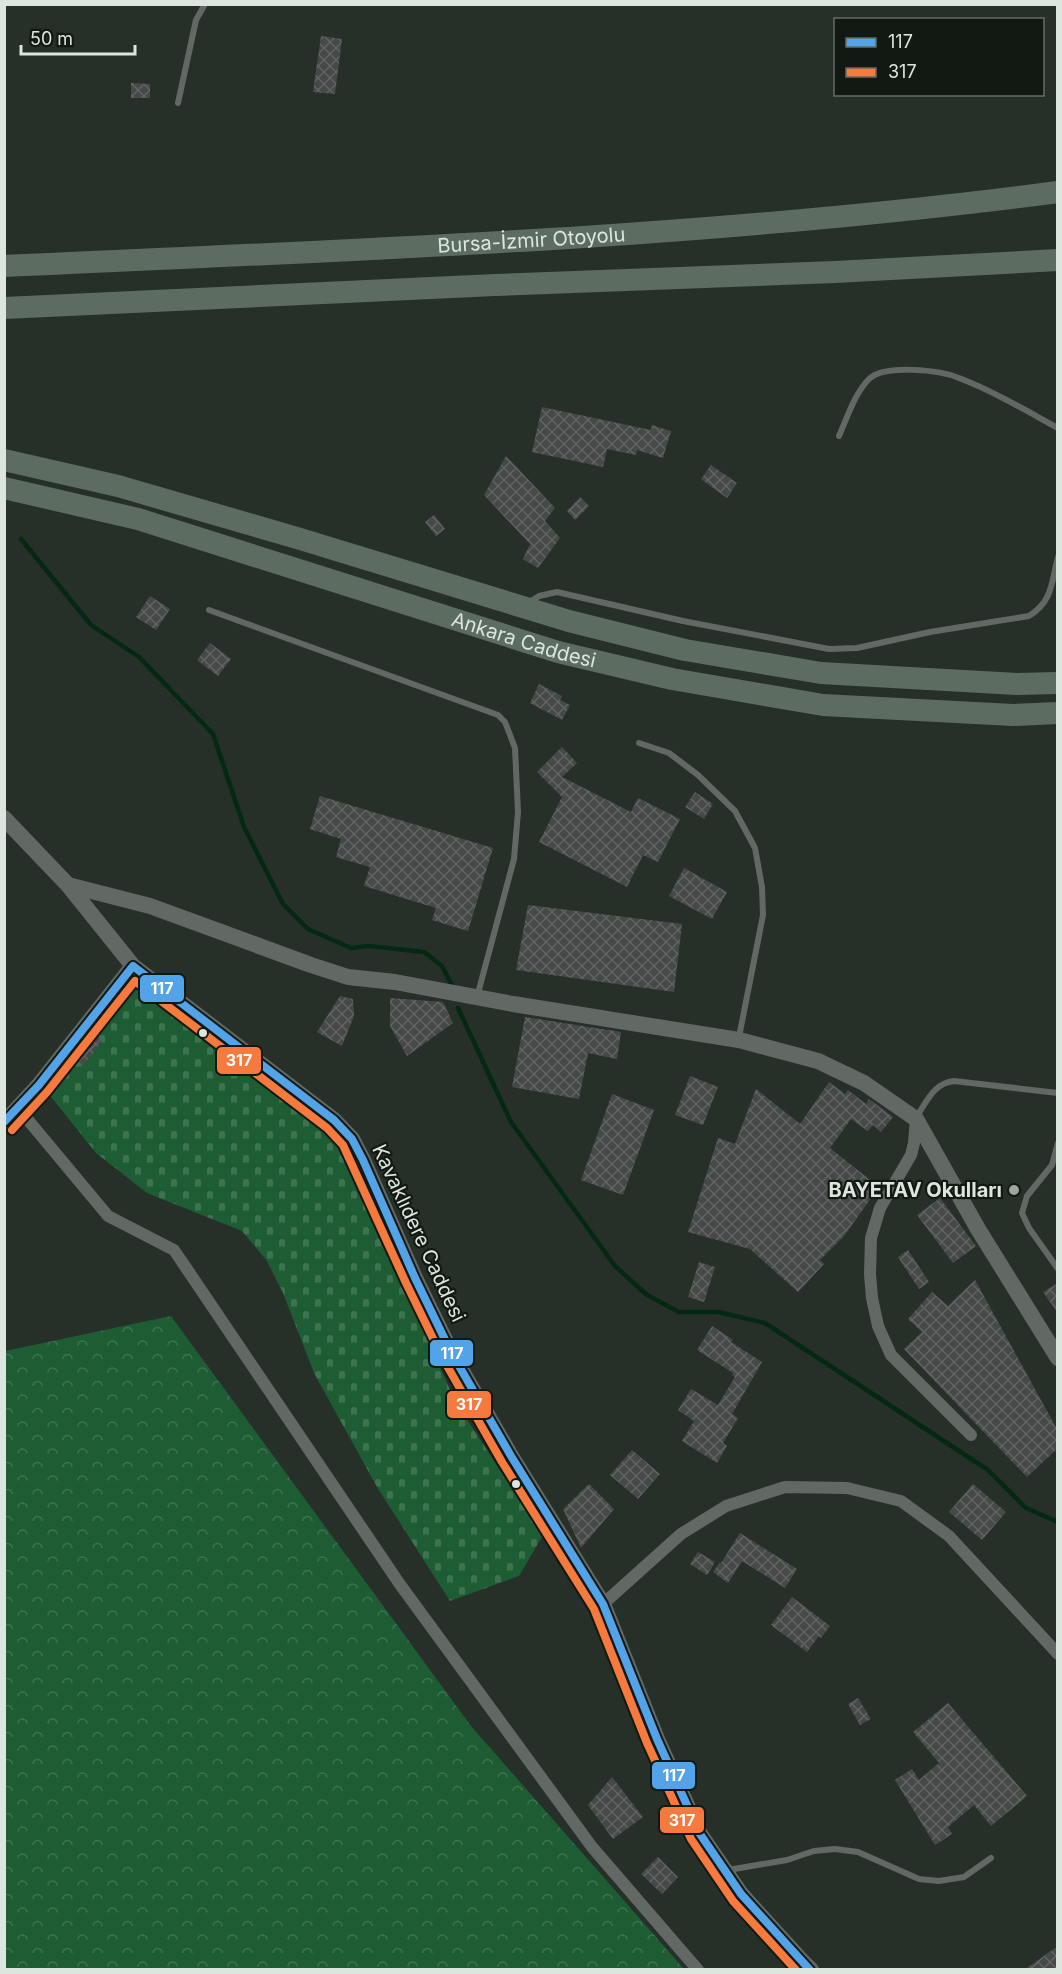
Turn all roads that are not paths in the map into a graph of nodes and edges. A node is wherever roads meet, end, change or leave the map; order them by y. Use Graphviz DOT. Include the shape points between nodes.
graph roads {
  1 [pos="205,4"];
  2 [pos="178,103"];
  3 [pos="1058,192"];
  4 [pos="1058,260"];
  5 [pos="4,266"];
  6 [pos="4,308"];
  7 [pos="1058,428"];
  8 [pos="839,436"];
  9 [pos="4,460"];
  10 [pos="4,488"];
  11 [pos="4,502"];
  12 [pos="138,519"];
  13 [pos="1058,557"];
  14 [pos="522,607"];
  15 [pos="209,610"];
  16 [pos="1058,683"];
  17 [pos="1058,713"];
  18 [pos="639,743"];
  19 [pos="4,818"];
  20 [pos="68,885"];
  21 [pos="133,966"];
  22 [pos="477,998"];
  23 [pos="739,1040"];
  24 [pos="1058,1093"];
  25 [pos="18,1108"];
  26 [pos="916,1119"];
  27 [pos="4,1123"];
  28 [pos="1058,1143"];
  29 [pos="1058,1269"];
  30 [pos="1058,1358"];
  31 [pos="971,1435"];
  32 [pos="603,1604"];
  33 [pos="1058,1654"];
  34 [pos="991,1858"];
  35 [pos="725,1870"];
  36 [pos="805,1966"];
  37 [pos="698,1970"];
  1 -- 2 [label="lane" via="196,20"];
  3 -- 5 [label="highway, Bursa-İzmir Otoyolu" via="698,230 489,244"];
  4 -- 6 [label="highway, Bursa-İzmir Otoyolu"];
  7 -- 8 [label="lane" via="956,376 903,369 871,377"];
  9 -- 14 [label="highway, Ankara Caddesi" via="118,486"];
  10 -- 12 [label="highway, Ankara Caddesi"];
  11 -- 12 [label="highway"];
  12 -- 17 [label="highway, Ankara Caddesi" via="558,652 672,679 823,705 1013,715"];
  13 -- 14 [label="lane" via="1047,600 1029,615 856,648 829,649 557,592 539,596"];
  14 -- 16 [label="highway, Ankara Caddesi" via="685,650 821,673"];
  15 -- 22 [label="lane" via="498,715 506,723 515,748 518,812 514,859"];
  18 -- 23 [label="lane" via="669,753 698,775 735,811 754,848 763,915"];
  19 -- 20 [label="street, Kavaklıdere Caddesi"];
  20 -- 21 [label="street, Kavaklıdere Caddesi"];
  20 -- 22 [label="street" via="150,906 348,977"];
  21 -- 25 [label="street"];
  21 -- 32 [label="street, Kavaklıdere Caddesi" via="334,1120 352,1139 452,1352"];
  22 -- 23 [label="street"];
  23 -- 26 [label="street" via="818,1061 864,1083"];
  24 -- 26 [label="lane" via="946,1082 937,1087"];
  25 -- 27 [label="street"];
  25 -- 37 [label="street" via="108,1216 174,1250 399,1583 592,1847"];
  26 -- 30 [label="street" via="983,1238"];
  26 -- 31 [label="street" via="911,1155 880,1208 870,1238 872,1298 878,1326 891,1355"];
  28 -- 29 [label="lane" via="1052,1165 1027,1196 1022,1213"];
  32 -- 33 [label="street" via="681,1534 726,1506 785,1487 847,1488 901,1501 949,1536"];
  32 -- 35 [label="street, Kavaklıdere Caddesi" via="690,1813"];
  34 -- 35 [label="lane" via="964,1876 939,1881 919,1879 858,1852 835,1850"];
  35 -- 36 [label="street, Kavaklıdere Caddesi" via="741,1894"];
}
